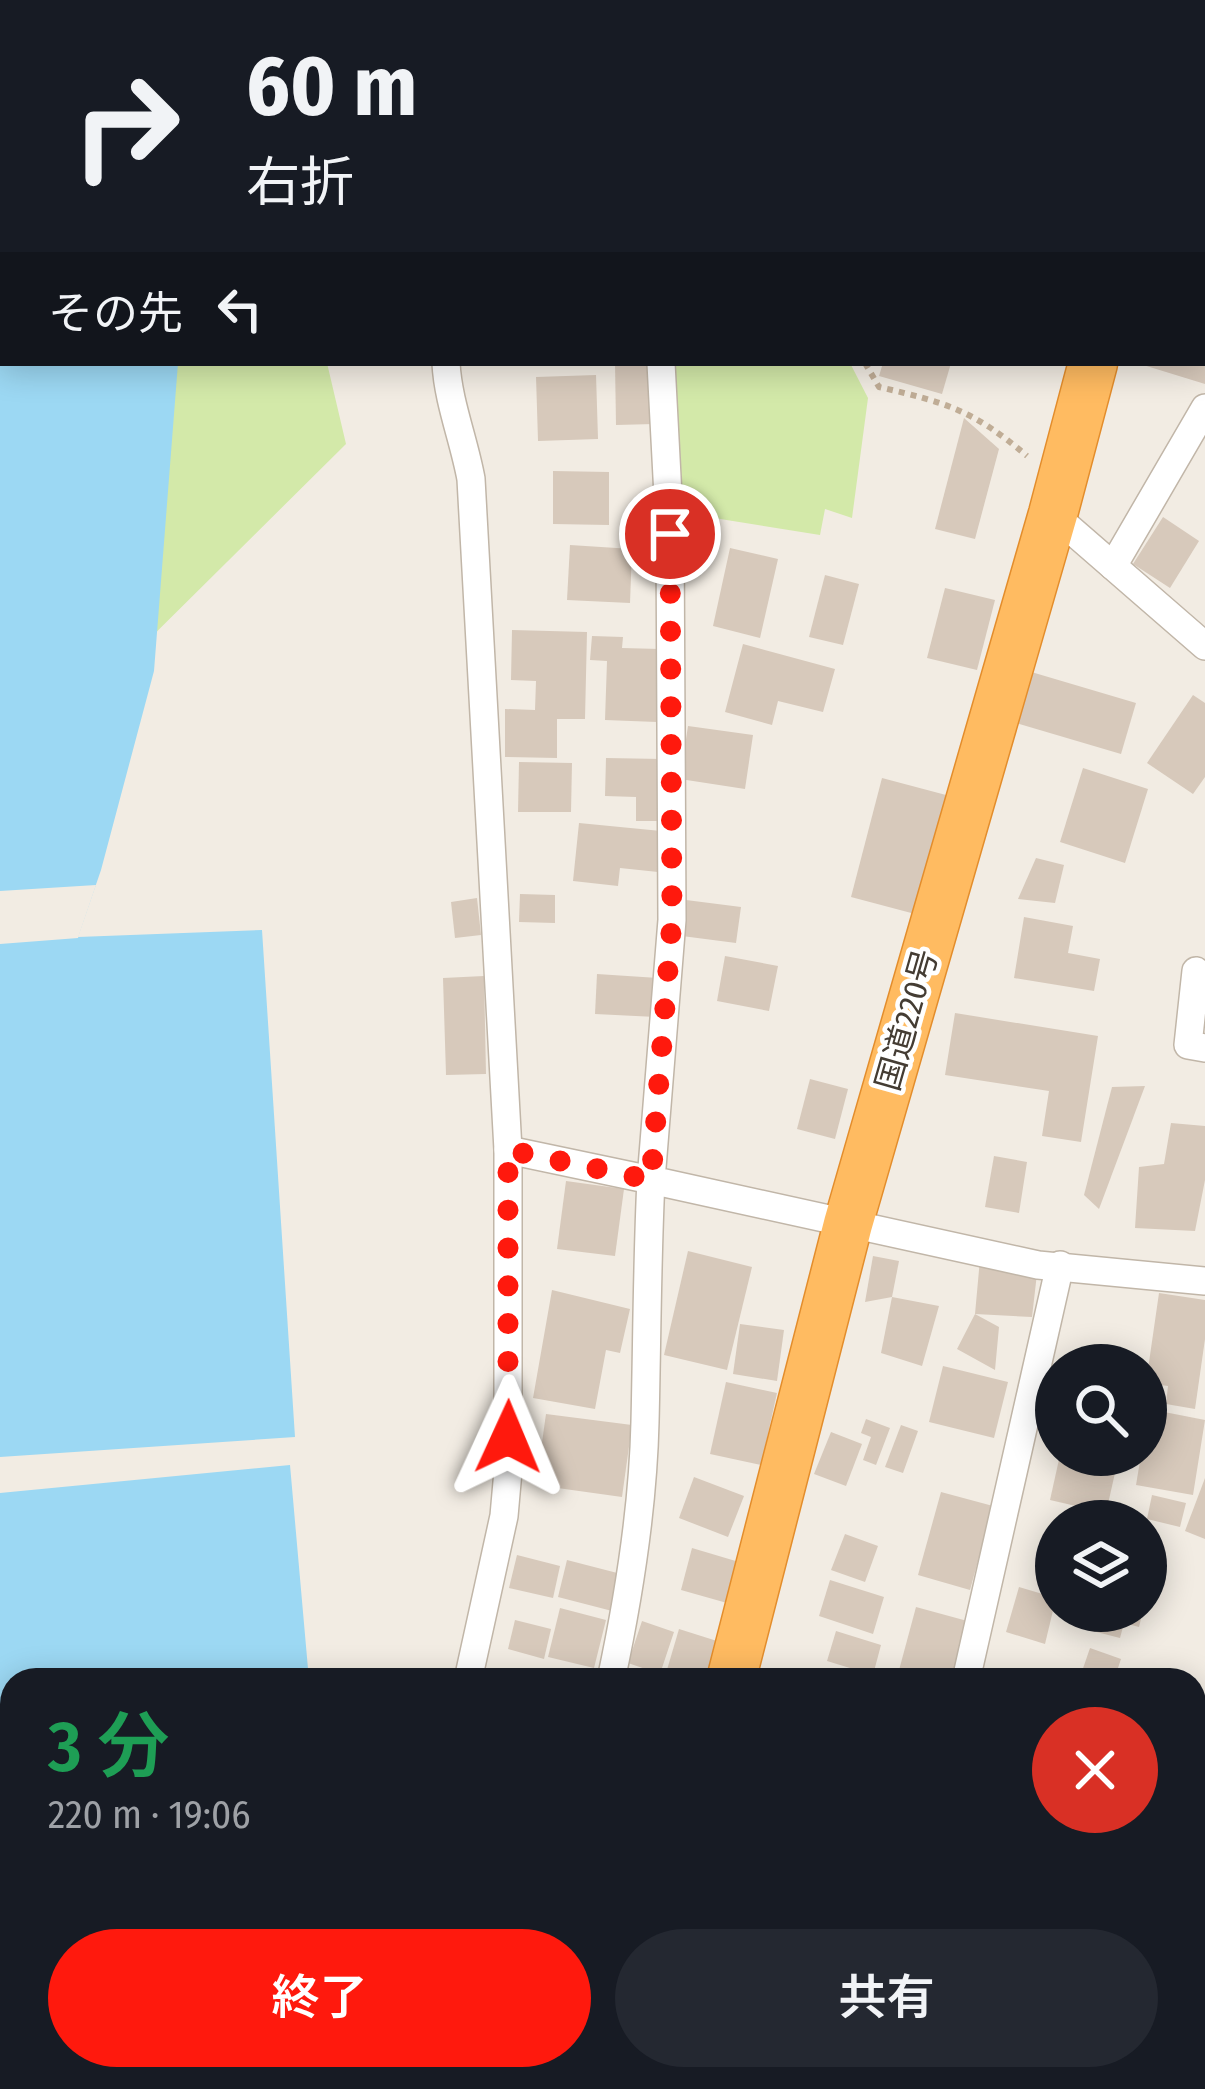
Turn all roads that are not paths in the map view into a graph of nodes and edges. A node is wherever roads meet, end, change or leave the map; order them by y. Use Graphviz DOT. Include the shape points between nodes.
graph roads {
  1 [pos="446,366"];
  2 [pos="661,366"];
  3 [pos="1093,366"];
  4 [pos="1205,408"];
  5 [pos="1057,500"];
  6 [pos="1113,566"];
  7 [pos="1205,646"];
  8 [pos="1196,971"];
  9 [pos="1205,1048"];
  10 [pos="508,1150"];
  11 [pos="651,1180"];
  12 [pos="848,1224"];
  13 [pos="1060,1265"];
  14 [pos="1205,1281"];
  15 [pos="471,1668"];
  16 [pos="613,1668"];
  17 [pos="734,1668"];
  18 [pos="969,1668"];
  1 -- 10 [label="street" via="471,479"];
  2 -- 11 [label="street" via="672,920"];
  3 -- 5 [label="highway, 国道220号"];
  4 -- 6 [label="street"];
  5 -- 6 [label="street"];
  5 -- 12 [label="highway, 国道220号"];
  6 -- 7 [label="street"];
  8 -- 9 [label="street" via="1188,1045"];
  10 -- 11 [label="street"];
  10 -- 15 [label="street" via="508,1471"];
  11 -- 12 [label="street"];
  11 -- 16 [label="street" via="645,1426"];
  12 -- 13 [label="street"];
  12 -- 17 [label="highway, 国道220号"];
  13 -- 14 [label="street"];
  13 -- 18 [label="street"];
}
